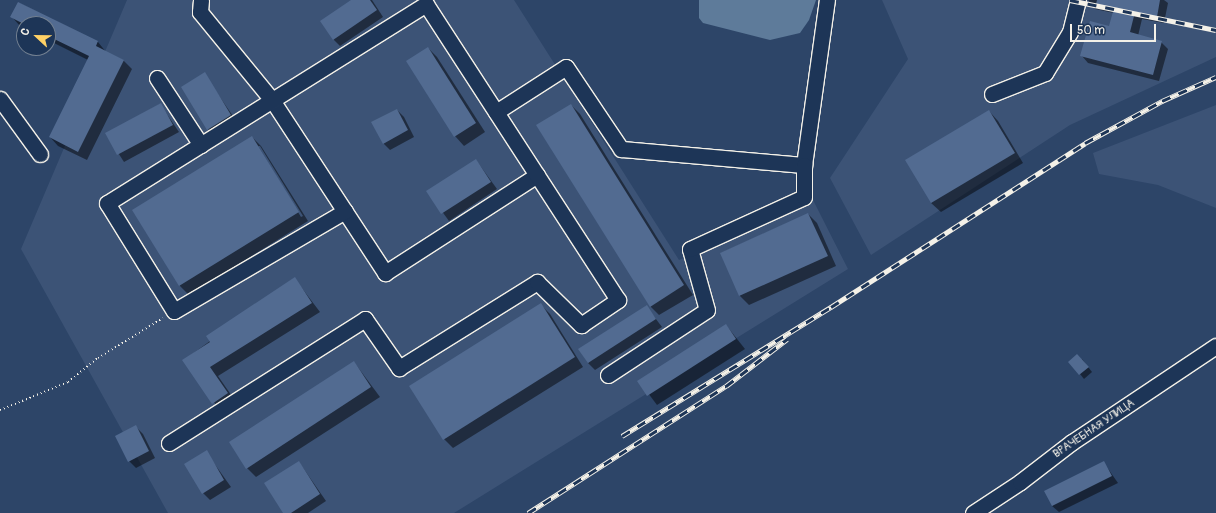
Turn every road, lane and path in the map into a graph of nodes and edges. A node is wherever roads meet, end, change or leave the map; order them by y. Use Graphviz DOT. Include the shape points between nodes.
graph roads {
  1 [pos="827,0"];
  2 [pos="1078,0"];
  3 [pos="201,6"];
  4 [pos="157,78"];
  5 [pos="992,94"];
  6 [pos="0,99"];
  7 [pos="272,100"];
  8 [pos="496,112"];
  9 [pos="200,144"];
  10 [pos="40,154"];
  11 [pos="804,165"];
  12 [pos="537,174"];
  13 [pos="344,210"];
  14 [pos="174,311"];
  15 [pos="1216,346"];
  16 [pos="608,375"];
  17 [pos="0,410"];
  18 [pos="169,443"];
  19 [pos="973,513"];
  1 -- 11 [label="street"];
  2 -- 5 [label="street" via="1070,32 1045,73"];
  3 -- 7 [label="street"];
  4 -- 9 [label="street"];
  6 -- 10 [label="street"];
  7 -- 8 [label="street" via="426,4"];
  7 -- 9 [label="street"];
  7 -- 13 [label="street"];
  8 -- 11 [label="street" via="566,67 621,149"];
  8 -- 12 [label="street"];
  9 -- 14 [label="street" via="107,203"];
  11 -- 16 [label="street" via="804,197 690,249 706,310"];
  12 -- 13 [label="street" via="385,273"];
  12 -- 18 [label="street" via="618,300 581,325 536,282 399,368 365,319"];
  13 -- 14 [label="street"];
  14 -- 17 [label="path" via="98,358 68,382"];
  15 -- 19 [label="street, ВРАЧЕБНАЯ УЛИЦА" via="1072,442 1020,482"];
}
